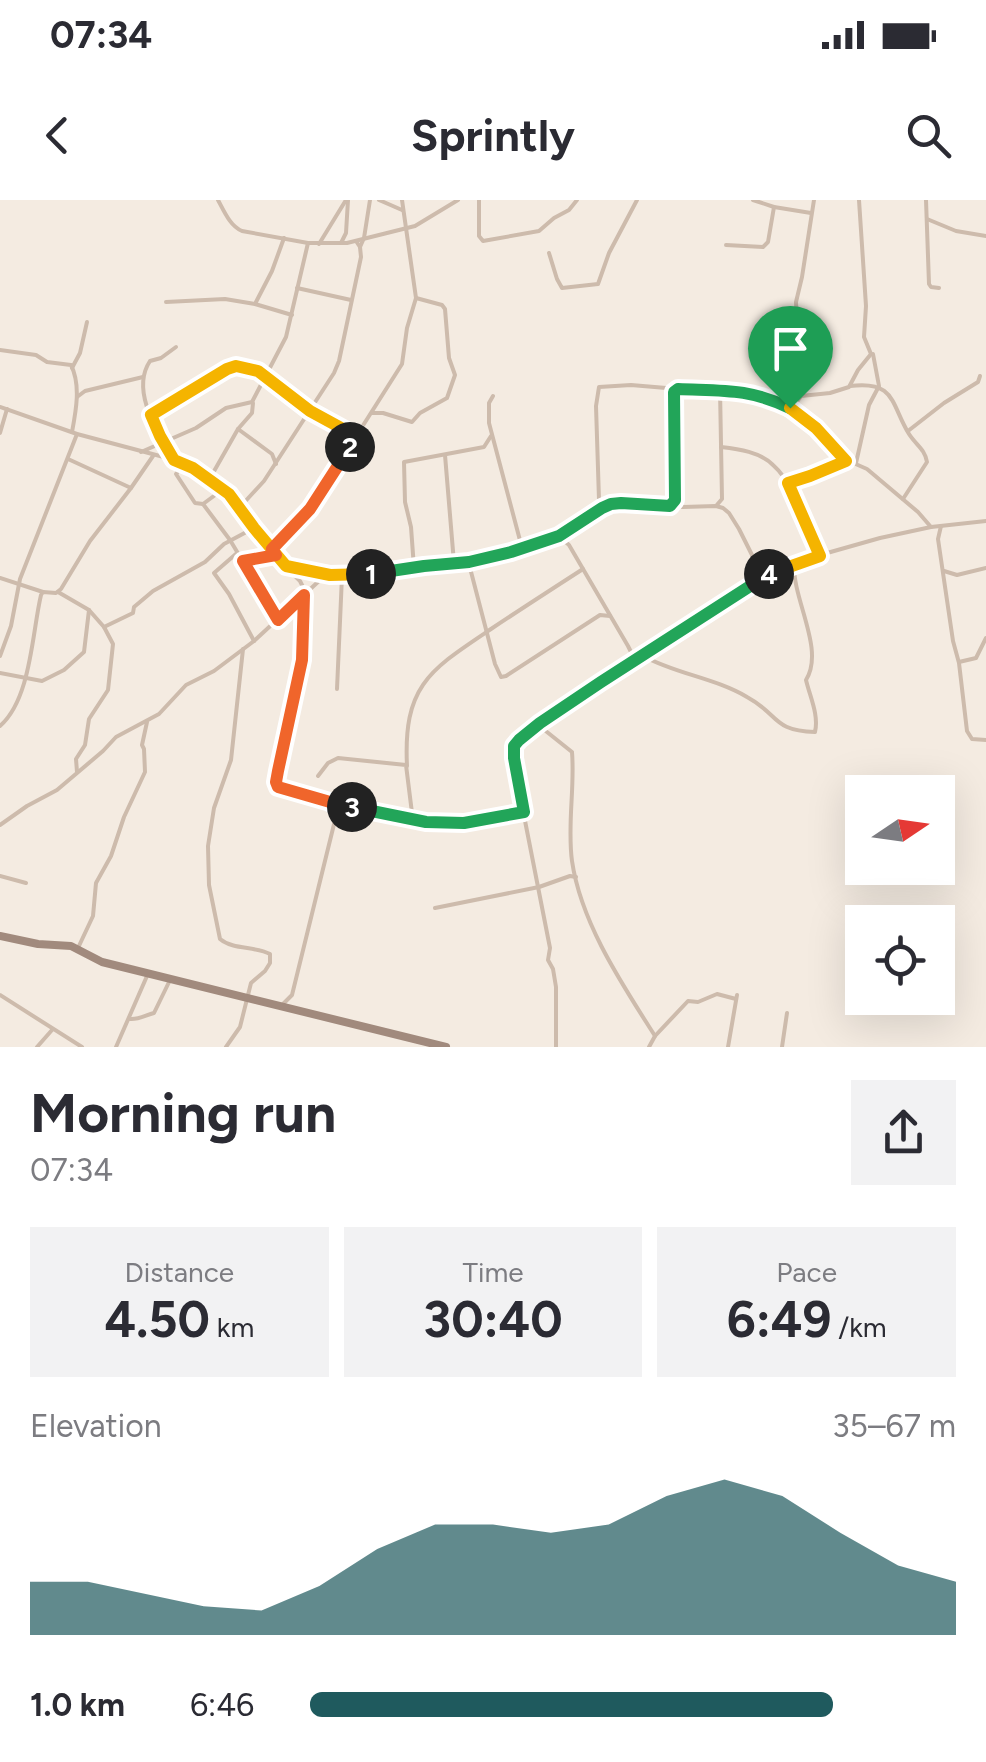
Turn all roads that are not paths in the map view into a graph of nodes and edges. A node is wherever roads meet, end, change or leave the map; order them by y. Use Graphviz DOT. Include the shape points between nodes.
graph roads {
  1 [pos="218,200"];
  2 [pos="347,200"];
  3 [pos="370,200"];
  4 [pos="379,200"];
  5 [pos="402,200"];
  6 [pos="458,200"];
  7 [pos="480,200"];
  8 [pos="576,200"];
  9 [pos="637,200"];
  10 [pos="754,200"];
  11 [pos="814,200"];
  12 [pos="859,200"];
  13 [pos="926,200"];
  14 [pos="774,208"];
  15 [pos="404,211"];
  16 [pos="811,213"];
  17 [pos="928,218"];
  18 [pos="407,228"];
  19 [pos="986,236"];
  20 [pos="284,238"];
  21 [pos="364,238"];
  22 [pos="308,243"];
  23 [pos="341,243"];
  24 [pos="319,244"];
  25 [pos="358,244"];
  26 [pos="726,245"];
  27 [pos="549,253"];
  28 [pos="297,288"];
  29 [pos="939,288"];
  30 [pos="416,298"];
  31 [pos="351,300"];
  32 [pos="166,302"];
  33 [pos="255,304"];
  34 [pos="292,315"];
  35 [pos="87,322"];
  36 [pos="176,347"];
  37 [pos="0,350"];
  38 [pos="872,351"];
  39 [pos="72,368"];
  40 [pos="265,376"];
  41 [pos="980,376"];
  42 [pos="143,377"];
  43 [pos="850,386"];
  44 [pos="878,388"];
  45 [pos="678,389"];
  46 [pos="720,389"];
  47 [pos="77,396"];
  48 [pos="493,396"];
  49 [pos="800,396"];
  50 [pos="252,402"];
  51 [pos="3,408"];
  52 [pos="790,408"];
  53 [pos="310,411"];
  54 [pos="372,413"];
  55 [pos="151,415"];
  56 [pos="238,428"];
  57 [pos="908,431"];
  58 [pos="0,433"];
  59 [pos="74,433"];
  60 [pos="358,434"];
  61 [pos="491,436"];
  62 [pos="177,438"];
  63 [pos="164,444"];
  64 [pos="721,448"];
  65 [pos="170,451"];
  66 [pos="141,452"];
  67 [pos="444,455"];
  68 [pos="153,456"];
  69 [pos="68,458"];
  70 [pos="174,460"];
  71 [pos="846,461"];
  72 [pos="856,463"];
  73 [pos="184,464"];
  74 [pos="276,464"];
  75 [pos="209,480"];
  76 [pos="788,483"];
  77 [pos="132,488"];
  78 [pos="223,489"];
  79 [pos="903,499"];
  80 [pos="202,504"];
  81 [pos="670,506"];
  82 [pos="716,506"];
  83 [pos="240,507"];
  84 [pos="602,508"];
  85 [pos="986,521"];
  86 [pos="941,526"];
  87 [pos="930,527"];
  88 [pos="254,528"];
  89 [pos="566,532"];
  90 [pos="559,536"];
  91 [pos="230,540"];
  92 [pos="566,540"];
  93 [pos="522,548"];
  94 [pos="272,549"];
  95 [pos="237,553"];
  96 [pos="276,555"];
  97 [pos="820,556"];
  98 [pos="243,561"];
  99 [pos="469,562"];
  100 [pos="454,564"];
  101 [pos="794,565"];
  102 [pos="286,566"];
  103 [pos="414,568"];
  104 [pos="986,568"];
  105 [pos="583,569"];
  106 [pos="944,571"];
  107 [pos="770,574"];
  108 [pos="330,575"];
  109 [pos="342,576"];
  110 [pos="0,578"];
  111 [pos="18,584"];
  112 [pos="43,592"];
  113 [pos="58,592"];
  114 [pos="304,595"];
  115 [pos="89,610"];
  116 [pos="610,616"];
  117 [pos="278,620"];
  118 [pos="104,626"];
  119 [pos="486,632"];
  120 [pos="986,638"];
  121 [pos="254,641"];
  122 [pos="243,649"];
  123 [pos="632,654"];
  124 [pos="0,656"];
  125 [pos="642,657"];
  126 [pos="959,662"];
  127 [pos="630,664"];
  128 [pos="0,673"];
  129 [pos="26,678"];
  130 [pos="337,689"];
  131 [pos="147,722"];
  132 [pos="537,724"];
  133 [pos="0,726"];
  134 [pos="986,740"];
  135 [pos="407,766"];
  136 [pos="78,773"];
  137 [pos="318,776"];
  138 [pos="338,808"];
  139 [pos="524,812"];
  140 [pos="413,821"];
  141 [pos="0,826"];
  142 [pos="0,876"];
  143 [pos="576,877"];
  144 [pos="26,883"];
  145 [pos="539,887"];
  146 [pos="435,908"];
  147 [pos="0,936"];
  148 [pos="78,948"];
  149 [pos="149,972"];
  150 [pos="171,978"];
  151 [pos="0,995"];
  152 [pos="249,998"];
  153 [pos="291,1004"];
  154 [pos="787,1014"];
  155 [pos="130,1019"];
  156 [pos="52,1030"];
  157 [pos="655,1036"];
  158 [pos="441,1046"];
  159 [pos="37,1047"];
  160 [pos="82,1047"];
  161 [pos="116,1047"];
  162 [pos="226,1047"];
  163 [pos="556,1047"];
  164 [pos="649,1047"];
  165 [pos="728,1047"];
  166 [pos="782,1047"];
  1 -- 20 [label="street" via="237,229"];
  2 -- 23 [label="street"];
  2 -- 24 [label="street"];
  3 -- 21 [label="street"];
  4 -- 15 [label="street"];
  5 -- 15 [label="street"];
  6 -- 18 [label="street"];
  7 -- 8 [label="street" via="484,240 539,231"];
  9 -- 27 [label="street" via="598,284 562,288"];
  10 -- 14 [label="street"];
  11 -- 16 [label="street"];
  12 -- 38 [label="street" via="864,337"];
  13 -- 17 [label="street"];
  14 -- 16 [label="street"];
  14 -- 26 [label="street" via="763,247"];
  15 -- 18 [label="street"];
  16 -- 49 [label="street" via="796,302"];
  17 -- 19 [label="street"];
  17 -- 29 [label="street" via="929,284"];
  18 -- 21 [label="street"];
  18 -- 30 [label="street"];
  20 -- 22 [label="street"];
  20 -- 33 [label="street"];
  21 -- 25 [label="street"];
  22 -- 24 [label="street"];
  22 -- 28 [label="street"];
  23 -- 24 [label="street"];
  23 -- 25 [label="street"];
  25 -- 31 [label="street"];
  28 -- 31 [label="street"];
  28 -- 34 [label="street"];
  30 -- 54 [label="street" via="402,364"];
  30 -- 54 [label="street" via="445,308 455,376 450,391 412,422"];
  31 -- 53 [label="street" via="334,373"];
  32 -- 33 [label="street"];
  33 -- 34 [label="street"];
  34 -- 40 [label="street"];
  35 -- 39 [label="street"];
  36 -- 42 [label="street" via="150,361"];
  37 -- 39 [label="street"];
  38 -- 43 [label="street"];
  38 -- 44 [label="street"];
  39 -- 47 [label="street"];
  40 -- 50 [label="street"];
  40 -- 53 [label="street"];
  40 -- 55 [label="street" via="244,367 227,369"];
  41 -- 57 [label="street"];
  42 -- 47 [label="street"];
  42 -- 55 [label="street"];
  43 -- 44 [label="street"];
  43 -- 49 [label="street"];
  44 -- 57 [label="street" via="892,398"];
  44 -- 72 [label="street"];
  45 -- 46 [label="street"];
  45 -- 81 [label="street"];
  45 -- 84 [label="street" via="597,390"];
  46 -- 52 [label="street"];
  46 -- 64 [label="street"];
  47 -- 59 [label="street"];
  48 -- 61 [label="street"];
  49 -- 52 [label="street"];
  50 -- 56 [label="street"];
  50 -- 62 [label="street" via="226,408"];
  51 -- 58 [label="street"];
  51 -- 59 [label="street"];
  52 -- 71 [label="street"];
  53 -- 60 [label="street"];
  53 -- 74 [label="street"];
  54 -- 60 [label="street"];
  55 -- 63 [label="street"];
  56 -- 74 [label="street"];
  56 -- 75 [label="street"];
  57 -- 79 [label="street" via="927,460"];
  59 -- 66 [label="street"];
  59 -- 69 [label="street"];
  60 -- 94 [label="street" via="310,509"];
  61 -- 67 [label="street" via="484,448"];
  61 -- 93 [label="street"];
  62 -- 63 [label="street"];
  62 -- 65 [label="street"];
  63 -- 65 [label="street"];
  63 -- 66 [label="street"];
  64 -- 76 [label="street" via="765,459"];
  64 -- 82 [label="street" via="722,499"];
  65 -- 70 [label="street"];
  66 -- 68 [label="street"];
  67 -- 100 [label="street"];
  67 -- 103 [label="street" via="403,465"];
  68 -- 70 [label="street"];
  68 -- 77 [label="street"];
  69 -- 77 [label="street"];
  69 -- 111 [label="street"];
  70 -- 73 [label="street"];
  71 -- 72 [label="street"];
  71 -- 76 [label="street"];
  72 -- 79 [label="street"];
  73 -- 75 [label="street"];
  73 -- 80 [label="street" via="176,474"];
  74 -- 83 [label="street"];
  75 -- 78 [label="street"];
  76 -- 97 [label="street"];
  77 -- 113 [label="street"];
  78 -- 80 [label="street"];
  78 -- 83 [label="street"];
  79 -- 87 [label="street"];
  80 -- 91 [label="street"];
  81 -- 82 [label="street"];
  81 -- 84 [label="street"];
  82 -- 107 [label="street" via="729,513 758,566"];
  83 -- 88 [label="street"];
  84 -- 89 [label="street"];
  85 -- 86 [label="street"];
  86 -- 87 [label="street"];
  86 -- 106 [label="street"];
  87 -- 97 [label="street"];
  88 -- 91 [label="street"];
  88 -- 94 [label="street"];
  89 -- 90 [label="street"];
  89 -- 92 [label="street"];
  90 -- 92 [label="street"];
  90 -- 93 [label="street"];
  91 -- 95 [label="street"];
  91 -- 118 [label="street" via="146,596 132,613"];
  92 -- 105 [label="street"];
  93 -- 99 [label="street"];
  94 -- 96 [label="street"];
  95 -- 98 [label="street"];
  95 -- 121 [label="street" via="214,573"];
  96 -- 98 [label="street"];
  96 -- 102 [label="street"];
  97 -- 101 [label="street"];
  98 -- 117 [label="street"];
  99 -- 100 [label="street"];
  99 -- 119 [label="street"];
  100 -- 103 [label="street"];
  101 -- 107 [label="street"];
  101 -- 125 [label="street" via="812,652 806,680 816,732 782,726 748,697"];
  102 -- 108 [label="street"];
  102 -- 114 [label="street"];
  103 -- 109 [label="street"];
  104 -- 106 [label="street" via="957,576"];
  105 -- 116 [label="street"];
  105 -- 119 [label="street"];
  106 -- 126 [label="street"];
  107 -- 125 [label="street"];
  108 -- 109 [label="street"];
  108 -- 114 [label="street"];
  109 -- 130 [label="street"];
  110 -- 111 [label="street"];
  111 -- 112 [label="street"];
  111 -- 124 [label="street"];
  112 -- 113 [label="street"];
  112 -- 129 [label="street"];
  113 -- 115 [label="street"];
  114 -- 117 [label="street"];
  114 -- 138 [label="street" via="302,660 276,782"];
  115 -- 118 [label="street"];
  115 -- 129 [label="street" via="82,655 46,680"];
  116 -- 119 [label="street" via="600,614 503,677"];
  116 -- 123 [label="street"];
  117 -- 121 [label="street"];
  118 -- 136 [label="street" via="114,644 108,690 88,723"];
  119 -- 135 [label="street" via="428,676 407,732"];
  120 -- 126 [label="street" via="976,658"];
  121 -- 122 [label="street"];
  122 -- 131 [label="street" via="186,686"];
  122 -- 152 [label="street" via="231,760 214,808 208,866 220,939 270,954"];
  123 -- 125 [label="street"];
  123 -- 127 [label="street"];
  125 -- 127 [label="street"];
  126 -- 134 [label="street" via="969,736"];
  127 -- 132 [label="street"];
  128 -- 129 [label="street"];
  129 -- 133 [label="street"];
  131 -- 136 [label="street" via="120,734"];
  131 -- 148 [label="street" via="145,772 96,883 93,916"];
  132 -- 139 [label="street" via="514,746"];
  132 -- 143 [label="street" via="573,756"];
  135 -- 137 [label="street" via="338,758"];
  135 -- 140 [label="street"];
  136 -- 141 [label="street"];
  138 -- 140 [label="street"];
  138 -- 153 [label="street"];
  139 -- 140 [label="street" via="464,823"];
  139 -- 145 [label="street"];
  142 -- 144 [label="street"];
  143 -- 145 [label="street"];
  143 -- 157 [label="street" via="591,926"];
  145 -- 146 [label="street"];
  145 -- 163 [label="street" via="556,987"];
  147 -- 148 [label="street"];
  148 -- 149 [label="street" via="96,960"];
  149 -- 150 [label="street"];
  149 -- 155 [label="street"];
  150 -- 152 [label="street"];
  150 -- 155 [label="street" via="154,1013"];
  151 -- 156 [label="street"];
  152 -- 153 [label="street"];
  152 -- 162 [label="street"];
  153 -- 158 [label="street"];
  154 -- 166 [label="street"];
  155 -- 161 [label="street"];
  156 -- 159 [label="street"];
  156 -- 160 [label="street"];
  157 -- 164 [label="street"];
  157 -- 165 [label="street" via="688,1001 717,994 736,997"];
}
